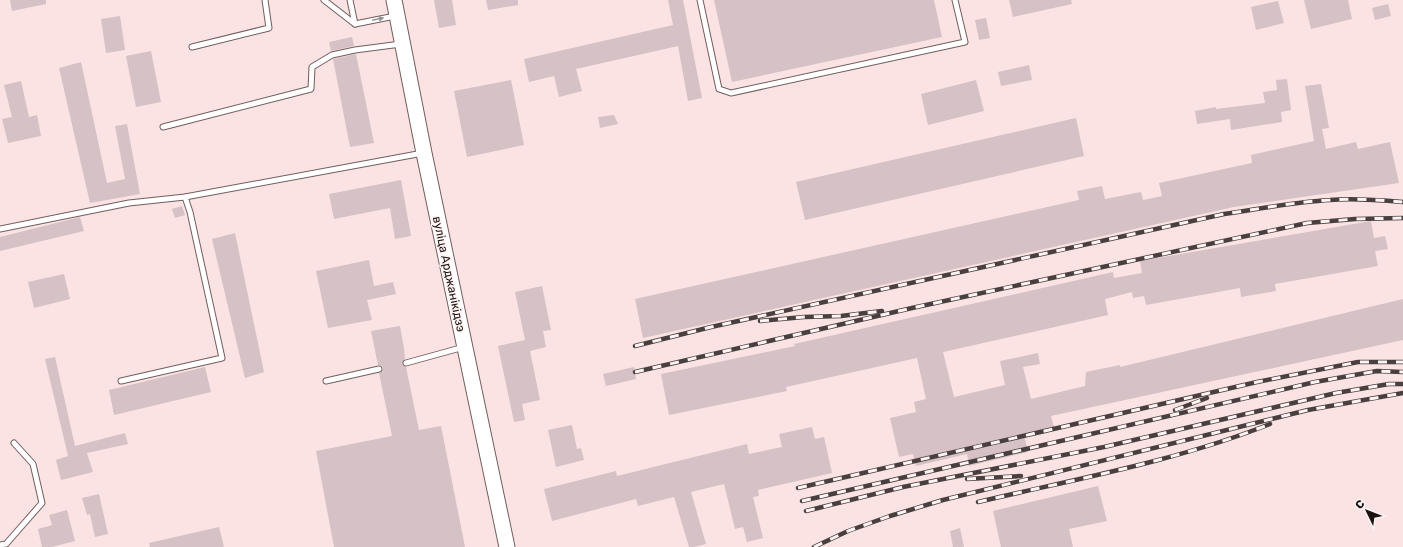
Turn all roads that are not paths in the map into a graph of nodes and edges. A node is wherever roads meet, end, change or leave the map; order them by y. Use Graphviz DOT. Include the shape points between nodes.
graph roads {
  1 [pos="265,0"];
  2 [pos="324,0"];
  3 [pos="350,0"];
  4 [pos="394,0"];
  5 [pos="700,0"];
  6 [pos="955,0"];
  7 [pos="397,16"];
  8 [pos="355,24"];
  9 [pos="402,44"];
  10 [pos="192,47"];
  11 [pos="163,127"];
  12 [pos="424,153"];
  13 [pos="185,197"];
  14 [pos="0,229"];
  15 [pos="464,347"];
  16 [pos="406,363"];
  17 [pos="379,369"];
  18 [pos="326,380"];
  19 [pos="121,381"];
  20 [pos="14,443"];
  21 [pos="0,546"];
  22 [pos="507,547"];
  1 -- 10 [label="lane" via="268,28"];
  2 -- 8 [label="lane"];
  3 -- 8 [label="lane"];
  4 -- 7 [label="main road, вуліца Арджанікідзэ"];
  5 -- 6 [label="lane" via="719,89 731,94 965,42"];
  8 -- 7 [label="lane, one-way"];
  7 -- 9 [label="main road, вуліца Арджанікідзэ"];
  9 -- 11 [label="lane" via="332,55 312,67 311,89"];
  9 -- 12 [label="main road, вуліца Арджанікідзэ"];
  12 -- 13 [label="lane"];
  12 -- 15 [label="main road, вуліца Арджанікідзэ"];
  13 -- 14 [label="lane" via="129,203"];
  13 -- 19 [label="lane" via="222,358"];
  15 -- 16 [label="lane"];
  15 -- 22 [label="main road, вуліца Арджанікідзэ"];
  17 -- 18 [label="lane"];
  20 -- 21 [label="lane" via="33,464 42,503 6,544"];
}
